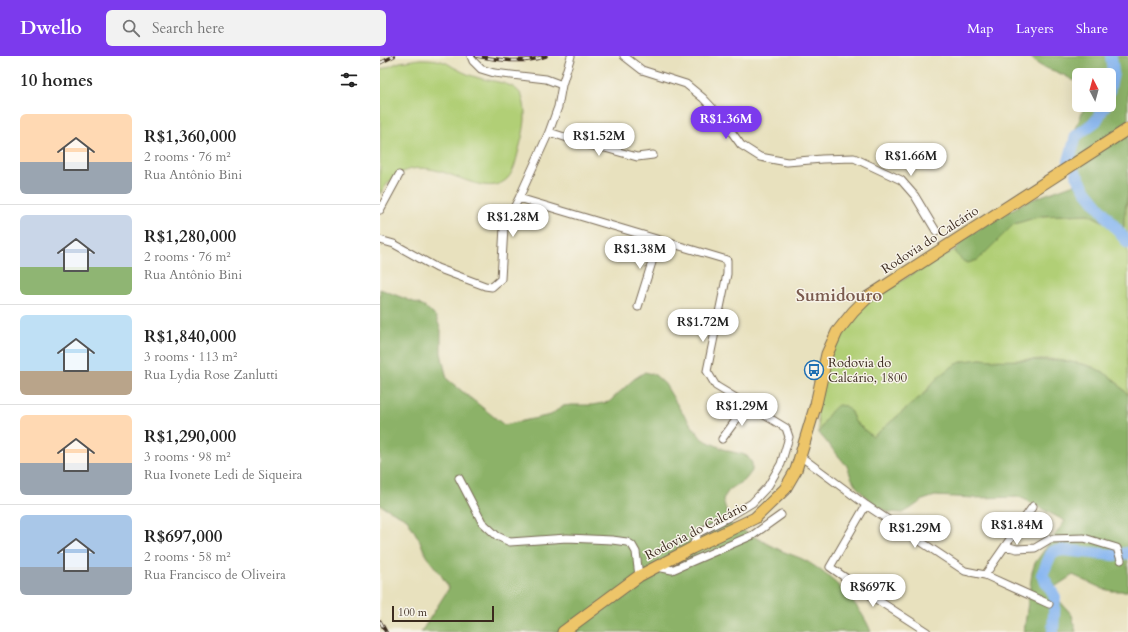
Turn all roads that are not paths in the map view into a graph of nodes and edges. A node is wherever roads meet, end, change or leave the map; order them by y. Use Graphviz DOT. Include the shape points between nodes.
graph roads {
  1 [pos="471,56"];
  2 [pos="571,56"];
  3 [pos="624,56"];
  4 [pos="562,84"];
  5 [pos="1128,129"];
  6 [pos="549,132"];
  7 [pos="653,155"];
  8 [pos="399,175"];
  9 [pos="519,198"];
  10 [pos="380,210"];
  11 [pos="936,232"];
  12 [pos="380,240"];
  13 [pos="660,240"];
  14 [pos="638,307"];
  15 [pos="747,405"];
  16 [pos="722,439"];
  17 [pos="800,456"];
  18 [pos="459,478"];
  19 [pos="866,504"];
  20 [pos="1033,506"];
  21 [pos="781,515"];
  22 [pos="1005,546"];
  23 [pos="692,548"];
  24 [pos="1121,560"];
  25 [pos="656,567"];
  26 [pos="985,575"];
  27 [pos="639,576"];
  28 [pos="1049,604"];
  29 [pos="563,632"];
  30 [pos="927,632"];
  1 -- 4 [label="street" via="481,69 494,74 546,79"];
  2 -- 4 [label="street"];
  3 -- 11 [label="street" via="642,70 686,84 720,116 741,145 760,157 788,162 854,158 901,180 915,196"];
  4 -- 6 [label="street" via="558,107"];
  5 -- 17 [label="main road, Rodovia do Calcário" via="868,297 837,332 827,354 816,404"];
  6 -- 7 [label="street" via="589,145 638,156"];
  6 -- 9 [label="street"];
  8 -- 10 [label="street"];
  9 -- 12 [label="street" via="504,227 501,280 492,287 437,268 394,244"];
  9 -- 13 [label="street"];
  13 -- 14 [label="street"];
  13 -- 15 [label="street" via="727,260 727,274 706,371 716,386"];
  15 -- 16 [label="street"];
  15 -- 23 [label="street" via="786,428 789,437 781,464 768,486 752,503 698,533"];
  17 -- 19 [label="street"];
  17 -- 23 [label="main road, Rodovia do Calcário" via="796,470 785,489 755,518"];
  18 -- 27 [label="street" via="482,522 497,536 510,542 567,538 627,542 636,552"];
  19 -- 26 [label="street" via="965,571"];
  19 -- 30 [label="street" via="830,567"];
  20 -- 22 [label="street"];
  21 -- 25 [label="street" via="752,535 672,570"];
  22 -- 24 [label="street" via="1017,549 1035,548 1050,539 1084,538 1117,548"];
  22 -- 26 [label="street"];
  23 -- 25 [label="main road, Rodovia do Calcário"];
  25 -- 27 [label="main road, Rodovia do Calcário"];
  26 -- 28 [label="street"];
  27 -- 29 [label="main road, Rodovia do Calcário"];
}
